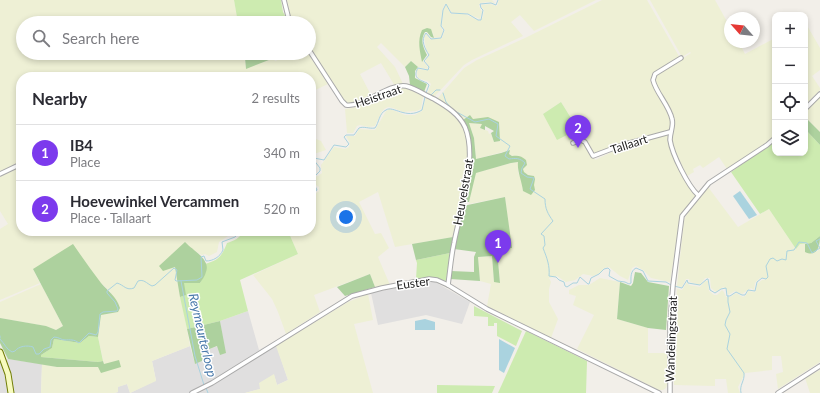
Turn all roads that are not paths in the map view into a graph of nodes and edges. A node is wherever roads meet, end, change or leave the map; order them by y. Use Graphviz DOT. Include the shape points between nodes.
graph roads {
  1 [pos="284,0"];
  2 [pos="288,16"];
  3 [pos="681,58"];
  4 [pos="315,60"];
  5 [pos="820,94"];
  6 [pos="425,95"];
  7 [pos="808,106"];
  8 [pos="670,132"];
  9 [pos="772,141"];
  10 [pos="573,142"];
  11 [pos="16,166"];
  12 [pos="0,174"];
  13 [pos="698,195"];
  14 [pos="448,285"];
  15 [pos="0,352"];
  16 [pos="820,366"];
  17 [pos="11,393"];
  18 [pos="192,393"];
  19 [pos="659,393"];
  20 [pos="670,393"];
  21 [pos="778,393"];
  1 -- 2 [label="street"];
  3 -- 8 [label="street" via="653,76 654,84 672,117 673,125"];
  4 -- 6 [label="street, Heistraat" via="346,105 355,105 398,86 410,87"];
  5 -- 7 [label="street"];
  6 -- 14 [label="street, Heuvelstraat" via="455,114 465,127 468,141 470,163"];
  8 -- 10 [label="street, Tallaart" via="593,156 585,142"];
  8 -- 13 [label="street" via="678,162"];
  9 -- 13 [label="street" via="709,183"];
  11 -- 12 [label="street"];
  13 -- 20 [label="street, Wandelingstraat" via="681,219 670,324"];
  14 -- 18 [label="street, Euster" via="437,280 420,280 352,296"];
  14 -- 19 [label="street, Euster" via="487,309"];
  15 -- 17 [label="main road" via="8,374"];
  16 -- 21 [label="street"];
}
